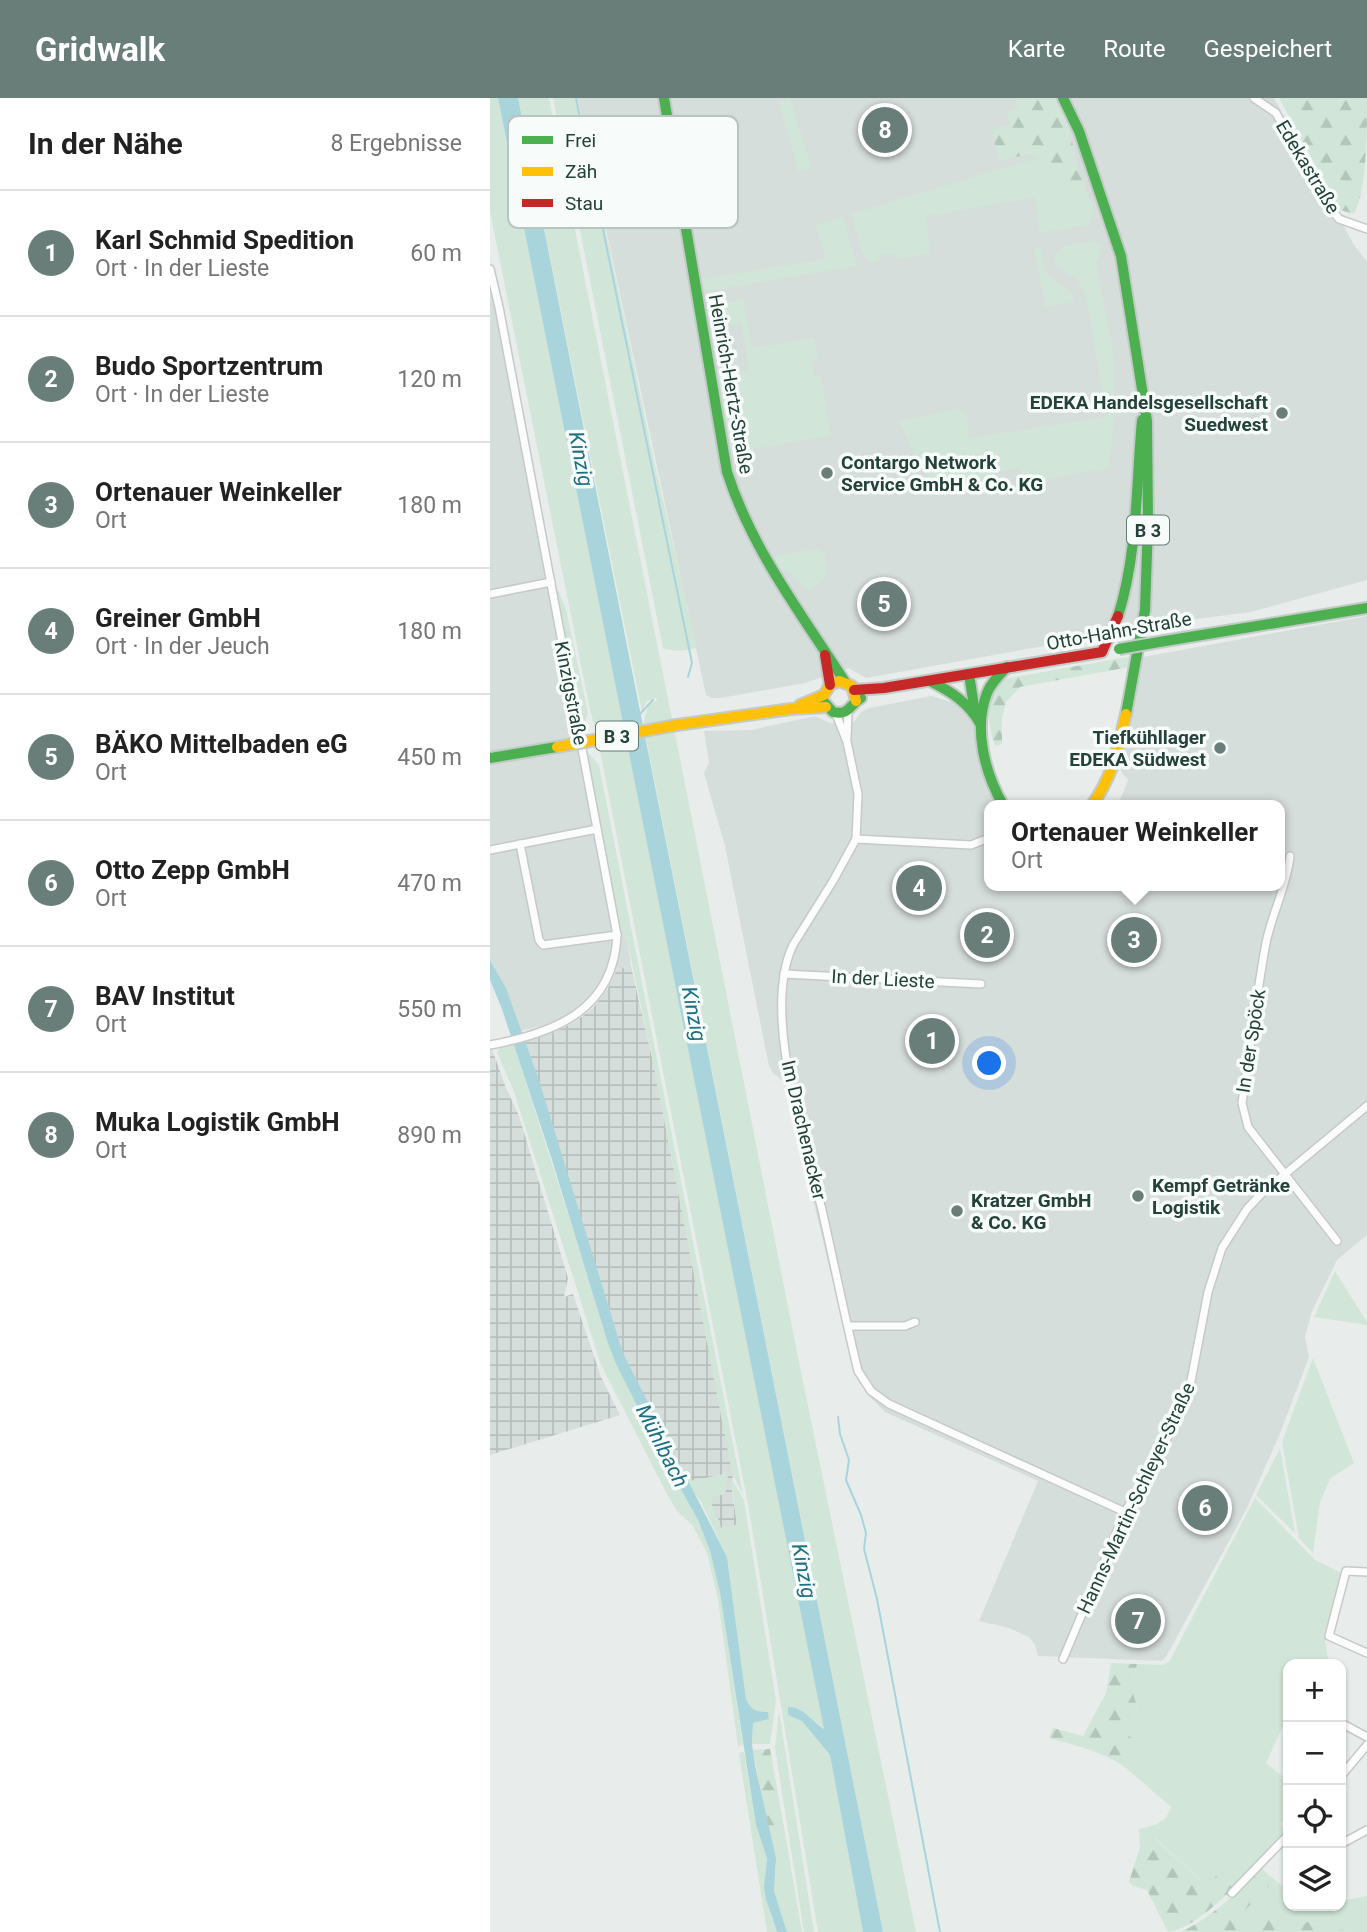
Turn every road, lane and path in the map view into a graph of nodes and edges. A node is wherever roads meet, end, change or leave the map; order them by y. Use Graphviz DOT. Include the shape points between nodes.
graph roads {
  1 [pos="664,98"];
  2 [pos="1063,98"];
  3 [pos="1254,98"];
  4 [pos="667,116"];
  5 [pos="686,228"];
  6 [pos="1367,229"];
  7 [pos="490,269"];
  8 [pos="491,284"];
  9 [pos="1144,400"];
  10 [pos="551,582"];
  11 [pos="490,594"];
  12 [pos="1365,607"];
  13 [pos="1101,652"];
  14 [pos="825,653"];
  15 [pos="1007,667"];
  16 [pos="969,674"];
  17 [pos="930,681"];
  18 [pos="845,682"];
  19 [pos="830,685"];
  20 [pos="855,695"];
  21 [pos="825,701"];
  22 [pos="842,713"];
  23 [pos="978,719"];
  24 [pos="490,758"];
  25 [pos="1000,800"];
  26 [pos="1096,800"];
  27 [pos="597,829"];
  28 [pos="856,839"];
  29 [pos="984,840"];
  30 [pos="520,844"];
  31 [pos="490,850"];
  32 [pos="1290,856"];
  33 [pos="1285,882"];
  34 [pos="1282,891"];
  35 [pos="617,935"];
  36 [pos="784,974"];
  37 [pos="981,984"];
  38 [pos="490,1045"];
  39 [pos="1367,1106"];
  40 [pos="1283,1173"];
  41 [pos="1337,1241"];
  42 [pos="915,1322"];
  43 [pos="849,1326"];
  44 [pos="1125,1511"];
  45 [pos="1367,1572"];
  46 [pos="1367,1653"];
  47 [pos="1063,1659"];
  48 [pos="1346,1726"];
  49 [pos="1367,1737"];
  50 [pos="1367,1745"];
  51 [pos="1346,1770"];
  52 [pos="1367,1830"];
  53 [pos="1283,1840"];
  54 [pos="1346,1841"];
  55 [pos="1232,1893"];
  1 -- 4 [label="main road, Heinrich-Hertz-Straße"];
  2 -- 9 [label="main road, B 3" via="1101,196 1131,313"];
  3 -- 6 [label="street, Edekastraße" via="1276,113 1339,219"];
  5 -- 14 [label="main road, Heinrich-Hertz-Straße" via="734,498 763,556"];
  7 -- 8 [label="street, Kinzigstraße"];
  8 -- 10 [label="street, Kinzigstraße"];
  9 -- 13 [label="main road, B 3" via="1126,580 1114,632"];
  9 -- 26 [label="main road, B 3" via="1148,523 1144,610 1113,769"];
  10 -- 11 [label="street"];
  10 -- 27 [label="street, Kinzigstraße"];
  12 -- 13 [label="main road, Otto-Hahn-Straße, bridge"];
  13 -- 15 [label="main road, Otto-Hahn-Straße"];
  14 -- 18 [label="main road, Heinrich-Hertz-Straße"];
  14 -- 19 [label="main road, Heinrich-Hertz-Straße"];
  15 -- 16 [label="main road, Otto-Hahn-Straße"];
  15 -- 23 [label="main road" via="986,694"];
  16 -- 17 [label="main road, Otto-Hahn-Straße"];
  16 -- 23 [label="main road"];
  17 -- 20 [label="main road, Otto-Hahn-Straße"];
  17 -- 23 [label="main road" via="962,698"];
  18 -- 19 [label="main road"];
  18 -- 20 [label="main road"];
  19 -- 21 [label="main road"];
  20 -- 22 [label="main road"];
  21 -- 22 [label="main road"];
  21 -- 24 [label="main road, B 3, bridge"];
  22 -- 28 [label="street, Im Drachenacker" via="858,794"];
  23 -- 25 [label="main road" via="991,783"];
  27 -- 30 [label="street"];
  27 -- 35 [label="street, Kinzigstraße"];
  28 -- 29 [label="street" via="971,845"];
  28 -- 36 [label="street, Im Drachenacker" via="787,956"];
  30 -- 31 [label="street"];
  30 -- 35 [label="street" via="538,940 543,945"];
  32 -- 33 [label="street, In der Spöck"];
  34 -- 40 [label="street, In der Spöck" via="1266,945 1242,1103 1248,1126"];
  35 -- 38 [label="street, Kinzigstraße" via="613,968 588,1006 562,1024"];
  36 -- 37 [label="street, In der Lieste"];
  36 -- 43 [label="street, Im Drachenacker" via="781,996 789,1077"];
  39 -- 40 [label="street, Hanns-Martin-Schleyer-Straße"];
  40 -- 41 [label="street, In der Spöck"];
  40 -- 44 [label="street, Hanns-Martin-Schleyer-Straße" via="1247,1209 1222,1248 1208,1292 1191,1381 1165,1443"];
  42 -- 43 [label="street"];
  43 -- 44 [label="street, Im Drachenacker" via="858,1371 879,1398"];
  44 -- 47 [label="street, Hanns-Martin-Schleyer-Straße"];
  45 -- 46 [label="street" via="1346,1571 1329,1636"];
  48 -- 49 [label="street"];
  50 -- 51 [label="street"];
  52 -- 54 [label="street"];
  53 -- 55 [label="street"];
}
